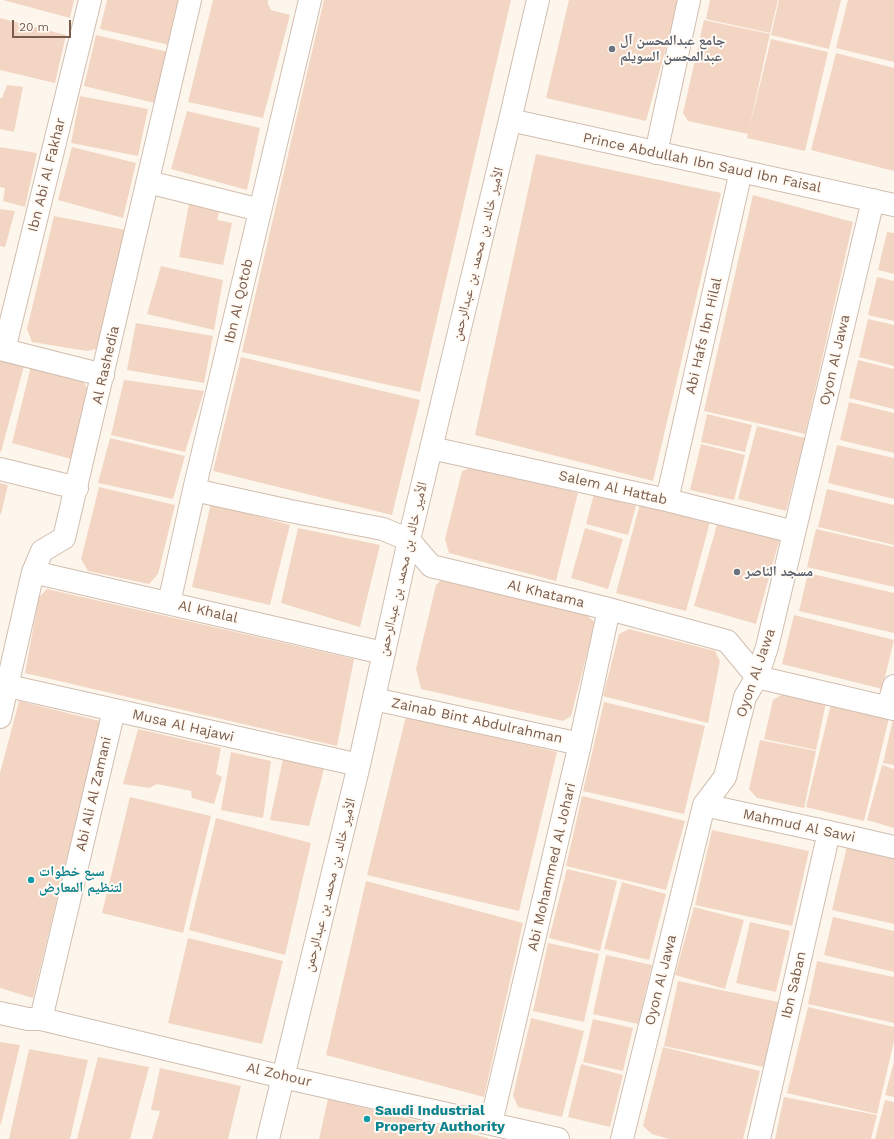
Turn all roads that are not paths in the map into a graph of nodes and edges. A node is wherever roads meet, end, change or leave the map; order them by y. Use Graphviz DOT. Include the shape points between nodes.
graph roads {
  1 [pos="90,0"];
  2 [pos="190,0"];
  3 [pos="310,0"];
  4 [pos="538,0"];
  5 [pos="689,0"];
  6 [pos="510,120"];
  7 [pos="656,153"];
  8 [pos="741,171"];
  9 [pos="148,182"];
  10 [pos="884,203"];
  11 [pos="260,210"];
  12 [pos="2,349"];
  13 [pos="103,374"];
  14 [pos="431,448"];
  15 [pos="0,469"];
  16 [pos="77,488"];
  17 [pos="194,490"];
  18 [pos="667,500"];
  19 [pos="794,532"];
  20 [pos="409,540"];
  21 [pos="33,572"];
  22 [pos="168,603"];
  23 [pos="608,610"];
  24 [pos="383,653"];
  25 [pos="757,677"];
  26 [pos="8,686"];
  27 [pos="894,686"];
  28 [pos="374,699"];
  29 [pos="891,708"];
  30 [pos="114,710"];
  31 [pos="0,717"];
  32 [pos="580,744"];
  33 [pos="359,765"];
  34 [pos="704,805"];
  35 [pos="829,832"];
  36 [pos="894,847"];
  37 [pos="0,1014"];
  38 [pos="41,1019"];
  39 [pos="283,1077"];
  40 [pos="491,1123"];
  41 [pos="268,1139"];
  42 [pos="558,1139"];
  43 [pos="622,1139"];
  44 [pos="759,1139"];
  1 -- 12 [label="street, Ibn Abi Al Fakhar"];
  2 -- 9 [label="street, Al Rashedia"];
  3 -- 11 [label="street, Ibn Al Qotob"];
  4 -- 6 [label="street, الأمير خالد بن محمد بن عبدالرحمن"];
  5 -- 7 [label="street"];
  6 -- 7 [label="street, Prince Abdullah Ibn Saud Ibn Faisal"];
  6 -- 14 [label="street, الأمير خالد بن محمد بن عبدالرحمن"];
  7 -- 8 [label="street, Prince Abdullah Ibn Saud Ibn Faisal"];
  8 -- 10 [label="street, Prince Abdullah Ibn Saud Ibn Faisal"];
  8 -- 18 [label="street, Abi Hafs Ibn Hilal"];
  9 -- 11 [label="street"];
  9 -- 13 [label="street, Al Rashedia"];
  10 -- 19 [label="street, Oyon Al Jawa"];
  11 -- 17 [label="street, Ibn Al Qotob"];
  12 -- 13 [label="street"];
  13 -- 16 [label="street, Al Rashedia"];
  14 -- 18 [label="street, Salem Al Hattab"];
  14 -- 20 [label="street, الأمير خالد بن محمد بن عبدالرحمن"];
  15 -- 16 [label="street"];
  16 -- 21 [label="street, Al Rashedia" via="64,538 42,551"];
  17 -- 20 [label="street, Al Khatama" via="383,529"];
  17 -- 22 [label="street, Ibn Al Qotob"];
  18 -- 19 [label="street, Salem Al Hattab"];
  19 -- 25 [label="street, Oyon Al Jawa" via="767,648"];
  20 -- 23 [label="street, Al Khatama" via="431,566"];
  20 -- 24 [label="street, الأمير خالد بن محمد بن عبدالرحمن"];
  21 -- 22 [label="street, Al Khalal"];
  21 -- 26 [label="street, Al Rashedia"];
  22 -- 24 [label="street, Al Khalal"];
  23 -- 25 [label="street, Al Khatama" via="727,641"];
  23 -- 32 [label="street, Abi Mohammed Al Johari"];
  24 -- 28 [label="street, الأمير خالد بن محمد بن عبدالرحمن"];
  25 -- 29 [label="street"];
  25 -- 34 [label="street, Oyon Al Jawa" via="745,697 726,777"];
  26 -- 30 [label="street, Musa Al Hajawi"];
  26 -- 31 [label="street, Al Rashedia"];
  27 -- 29 [label="street"];
  28 -- 32 [label="street, Zainab Bint Abdulrahman"];
  28 -- 33 [label="street, الأمير خالد بن محمد بن عبدالرحمن"];
  30 -- 33 [label="street, Musa Al Hajawi"];
  30 -- 38 [label="street, Abi Ali Al Zamani"];
  32 -- 40 [label="street, Abi Mohammed Al Johari"];
  33 -- 39 [label="street, الأمير خالد بن محمد بن عبدالرحمن"];
  34 -- 35 [label="street, Mahmud Al Sawi"];
  34 -- 43 [label="street, Oyon Al Jawa"];
  35 -- 36 [label="street, Mahmud Al Sawi"];
  35 -- 44 [label="street, Ibn Saban"];
  37 -- 38 [label="street, Al Zohour"];
  38 -- 39 [label="street, Al Zohour"];
  39 -- 40 [label="street, Al Zohour"];
  39 -- 41 [label="street, الأمير خالد بن محمد بن عبدالرحمن"];
  40 -- 42 [label="street, Al Zohour"];
}
